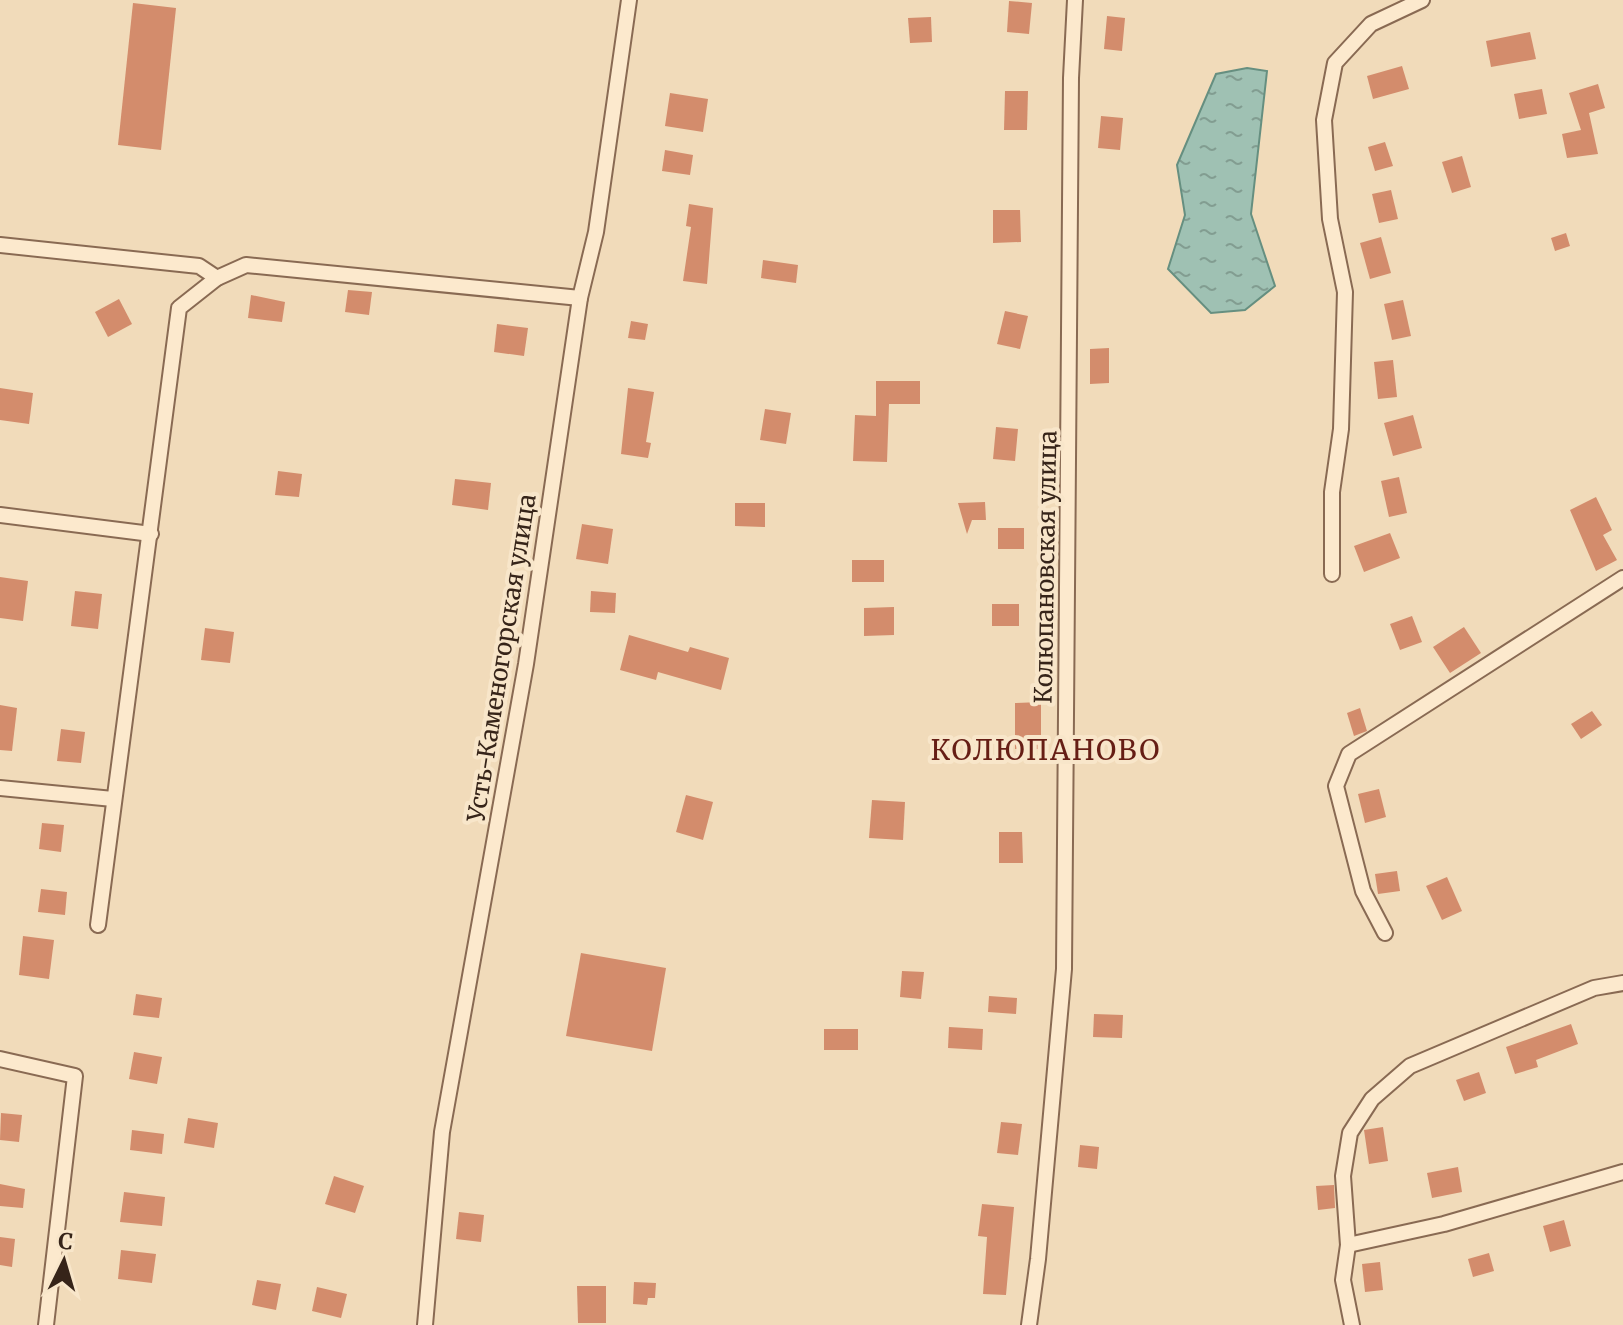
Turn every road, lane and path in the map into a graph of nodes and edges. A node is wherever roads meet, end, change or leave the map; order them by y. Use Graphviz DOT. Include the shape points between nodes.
graph roads {
  1 [pos="629,0"];
  2 [pos="1075,0"];
  3 [pos="1422,0"];
  4 [pos="0,245"];
  5 [pos="217,278"];
  6 [pos="580,298"];
  7 [pos="0,515"];
  8 [pos="151,534"];
  9 [pos="1332,574"];
  10 [pos="1623,578"];
  11 [pos="0,788"];
  12 [pos="113,799"];
  13 [pos="98,925"];
  14 [pos="1385,933"];
  15 [pos="1623,983"];
  16 [pos="0,1059"];
  17 [pos="1623,1172"];
  18 [pos="1348,1245"];
  19 [pos="46,1325"];
  20 [pos="425,1325"];
  21 [pos="1029,1325"];
  22 [pos="1352,1325"];
  1 -- 6 [label="street, Усть-Каменогорская улица" via="596,232"];
  2 -- 21 [label="street, Колюпановская улица" via="1064,969"];
  3 -- 9 [label="street" via="1371,24 1335,63 1324,120 1330,219 1345,292"];
  4 -- 5 [label="street" via="199,266"];
  5 -- 6 [label="street" via="246,265"];
  5 -- 8 [label="street" via="179,308"];
  6 -- 20 [label="street, Усть-Каменогорская улица" via="526,664 442,1132"];
  7 -- 8 [label="street"];
  8 -- 12 [label="street"];
  10 -- 14 [label="street" via="1349,754 1336,786 1363,891"];
  11 -- 12 [label="street"];
  12 -- 13 [label="street"];
  15 -- 18 [label="street" via="1594,988 1410,1066 1372,1099 1350,1133 1343,1176"];
  16 -- 19 [label="street" via="75,1076"];
  17 -- 18 [label="street" via="1444,1224"];
  18 -- 22 [label="street" via="1343,1280"];
}
